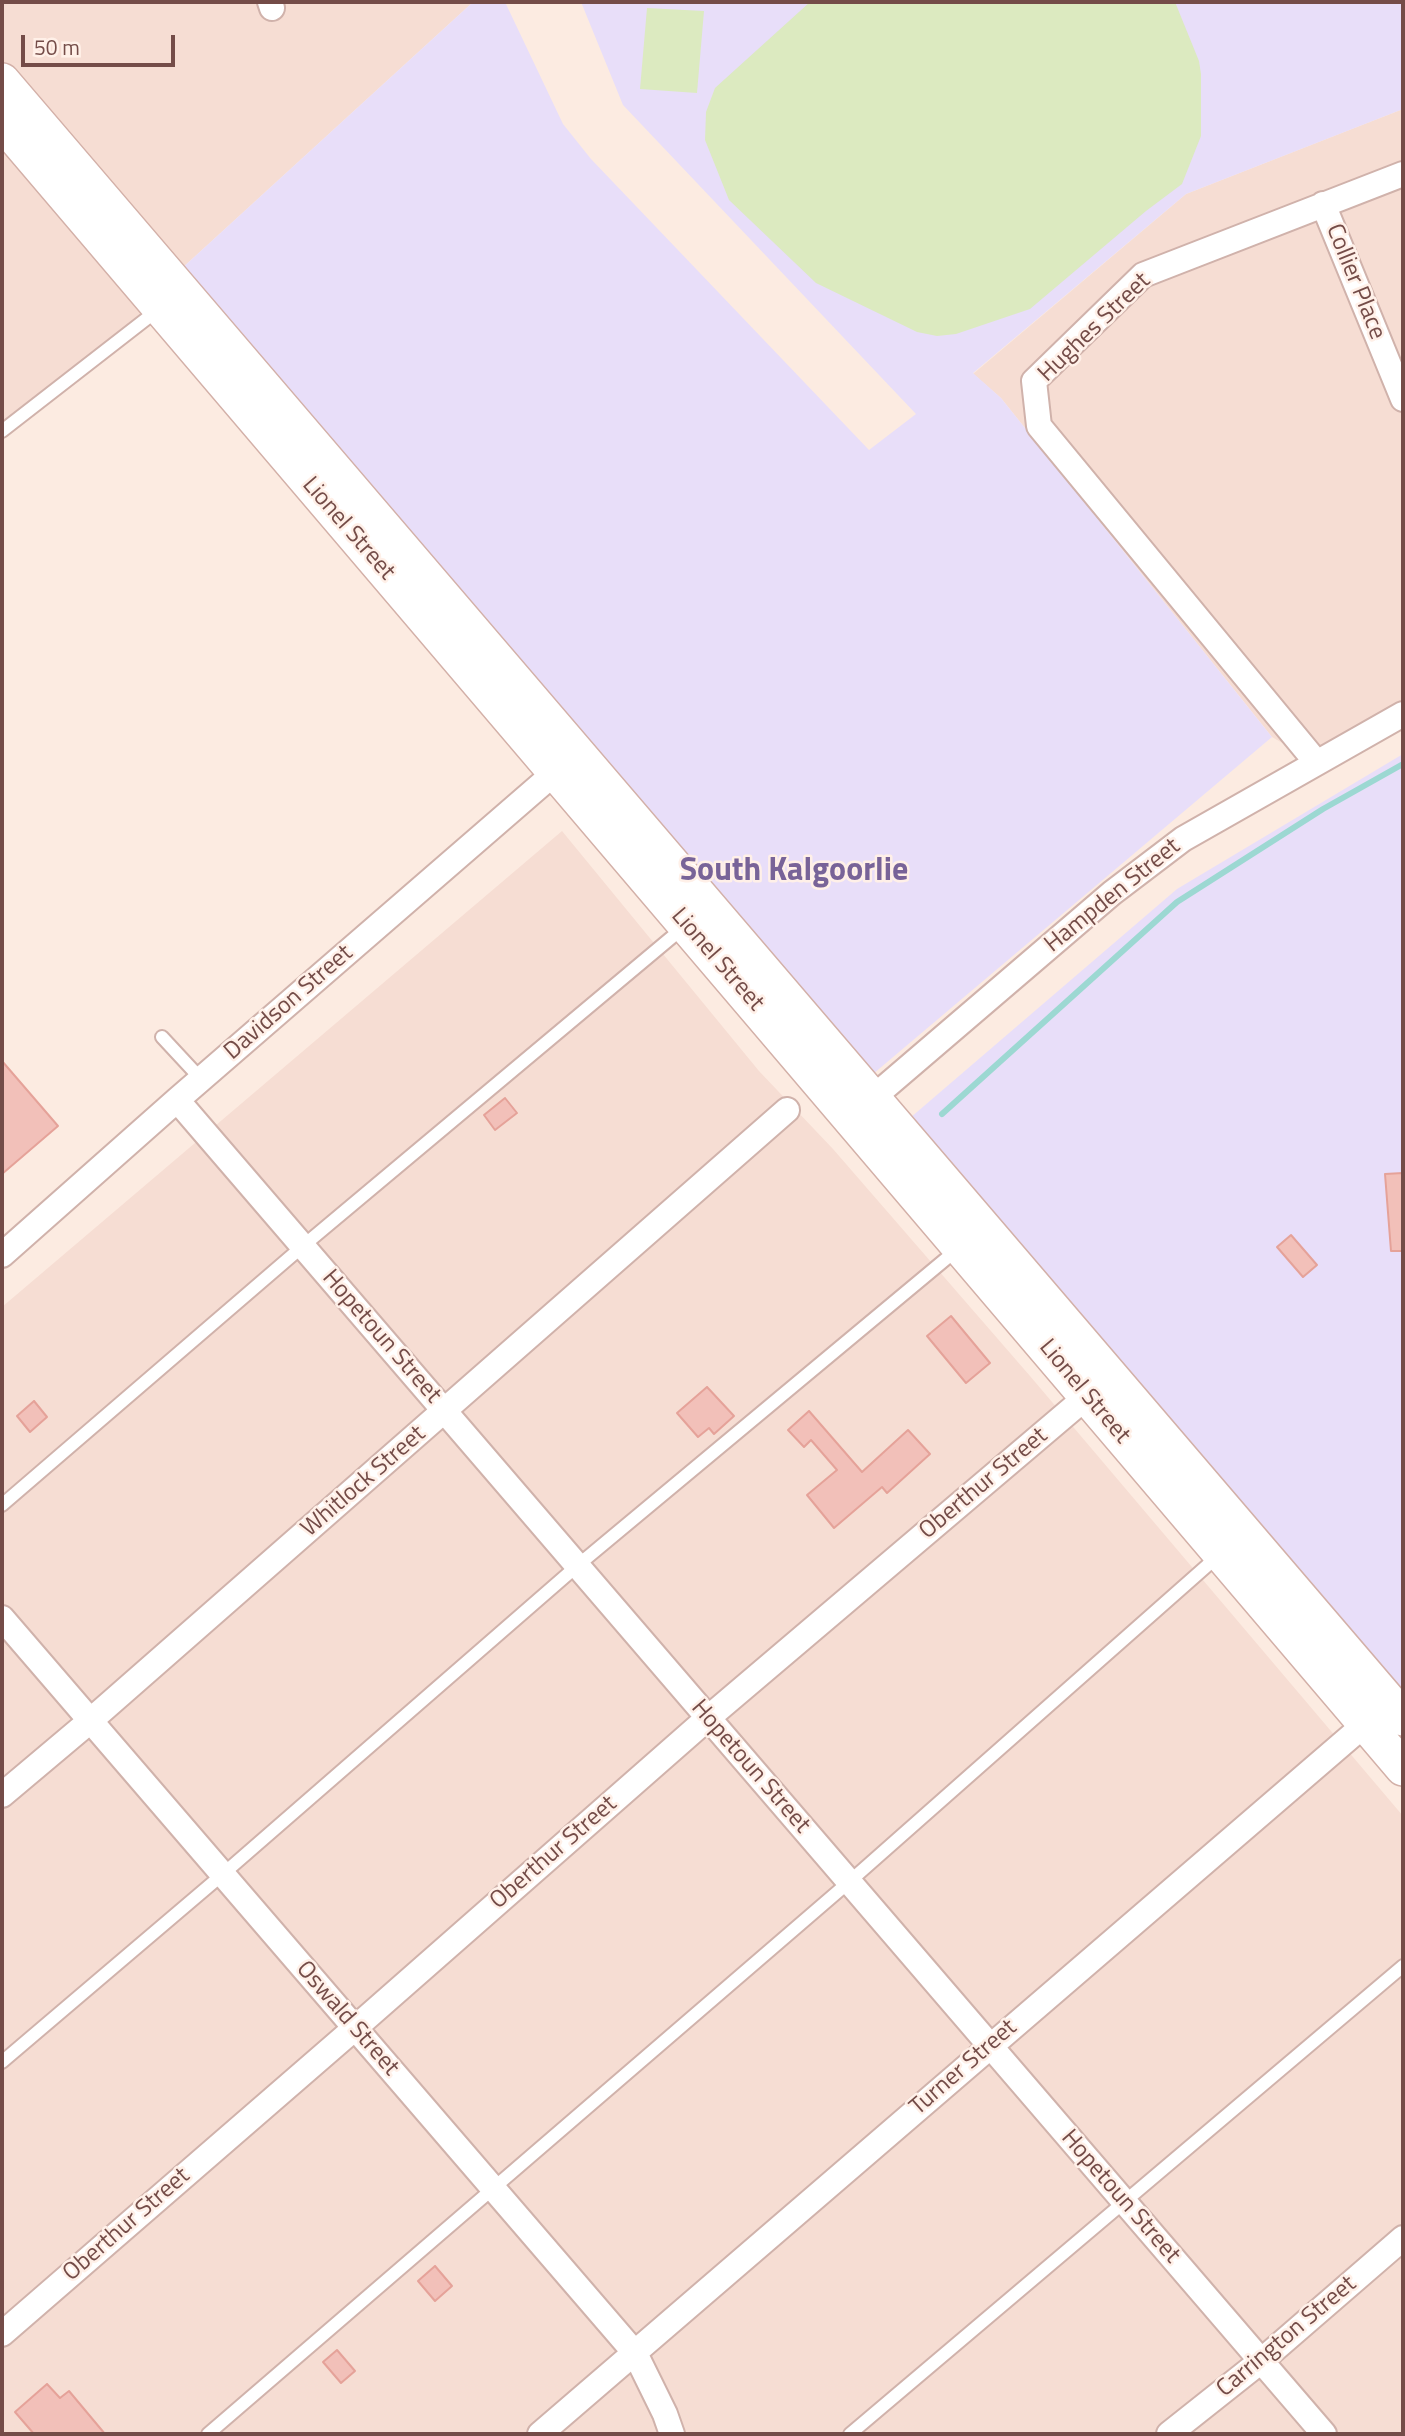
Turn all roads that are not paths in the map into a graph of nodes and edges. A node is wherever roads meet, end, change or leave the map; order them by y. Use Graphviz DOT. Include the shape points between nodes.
graph roads {
  1 [pos="2,81"];
  2 [pos="9,123"];
  3 [pos="1403,174"];
  4 [pos="1323,204"];
  5 [pos="159,309"];
  6 [pos="1403,398"];
  7 [pos="2,430"];
  8 [pos="1403,714"];
  9 [pos="567,763"];
  10 [pos="1317,763"];
  11 [pos="687,925"];
  12 [pos="162,1037"];
  13 [pos="201,1079"];
  14 [pos="177,1100"];
  15 [pos="861,1107"];
  16 [pos="787,1110"];
  17 [pos="972,1237"];
  18 [pos="303,1246"];
  19 [pos="2,1255"];
  20 [pos="1099,1387"];
  21 [pos="444,1411"];
  22 [pos="2,1505"];
  23 [pos="1233,1543"];
  24 [pos="577,1566"];
  25 [pos="2,1618"];
  26 [pos="1386,1715"];
  27 [pos="708,1718"];
  28 [pos="90,1721"];
  29 [pos="1403,1768"];
  30 [pos="2,1795"];
  31 [pos="223,1874"];
  32 [pos="849,1882"];
  33 [pos="1403,1966"];
  34 [pos="355,2028"];
  35 [pos="989,2045"];
  36 [pos="2,2062"];
  37 [pos="494,2189"];
  38 [pos="1124,2202"];
  39 [pos="1403,2238"];
  40 [pos="2,2334"];
  41 [pos="635,2353"];
  42 [pos="1261,2361"];
  43 [pos="208,2434"];
  44 [pos="540,2434"];
  45 [pos="671,2434"];
  46 [pos="850,2434"];
  47 [pos="1169,2434"];
  48 [pos="1324,2434"];
  1 -- 2 [label="street, Lionel Street"];
  2 -- 5 [label="street, Lionel Street"];
  2 -- 9 [label="street, Lionel Street"];
  3 -- 4 [label="street, Hughes Street"];
  4 -- 6 [label="street, Collier Place"];
  4 -- 10 [label="street, Hughes Street" via="1143,275 1034,381 1039,426"];
  5 -- 7 [label="lane"];
  5 -- 9 [label="street, Lionel Street"];
  8 -- 10 [label="street, Hampden Street"];
  9 -- 11 [label="street, Lionel Street"];
  9 -- 13 [label="street, Davidson Street"];
  9 -- 15 [label="street, Lionel Street"];
  10 -- 15 [label="street, Hampden Street" via="1184,839 1133,877"];
  11 -- 15 [label="street, Lionel Street"];
  11 -- 18 [label="lane"];
  12 -- 13 [label="lane"];
  13 -- 14 [label="street, Davidson Street"];
  14 -- 18 [label="street, Hopetoun Street"];
  14 -- 19 [label="street, Davidson Street"];
  15 -- 17 [label="street, Lionel Street"];
  16 -- 21 [label="street, Whitlock Street"];
  17 -- 20 [label="street, Lionel Street"];
  17 -- 24 [label="lane"];
  18 -- 21 [label="street, Hopetoun Street"];
  18 -- 22 [label="lane"];
  20 -- 23 [label="street, Lionel Street"];
  20 -- 27 [label="street, Oberthur Street"];
  21 -- 24 [label="street, Hopetoun Street"];
  21 -- 28 [label="street, Whitlock Street"];
  23 -- 26 [label="street, Lionel Street"];
  23 -- 32 [label="lane"];
  24 -- 27 [label="street, Hopetoun Street"];
  24 -- 31 [label="lane"];
  25 -- 28 [label="street, Oswald Street"];
  26 -- 29 [label="street, Lionel Street"];
  26 -- 35 [label="street, Turner Street"];
  27 -- 32 [label="street, Hopetoun Street"];
  27 -- 34 [label="street, Oberthur Street"];
  28 -- 30 [label="street, Whitlock Street"];
  28 -- 31 [label="street, Oswald Street"];
  31 -- 34 [label="street, Oswald Street"];
  31 -- 36 [label="lane"];
  32 -- 35 [label="street, Hopetoun Street"];
  32 -- 37 [label="lane"];
  33 -- 38 [label="lane"];
  34 -- 37 [label="street, Oswald Street"];
  34 -- 40 [label="street, Oberthur Street"];
  35 -- 38 [label="street, Hopetoun Street"];
  35 -- 41 [label="street, Turner Street"];
  37 -- 41 [label="street, Oswald Street"];
  37 -- 43 [label="lane"];
  38 -- 42 [label="street, Hopetoun Street"];
  38 -- 46 [label="lane"];
  39 -- 42 [label="street, Carrington Street"];
  41 -- 44 [label="street, Turner Street"];
  41 -- 45 [label="street, Oswald Street"];
  42 -- 47 [label="street, Carrington Street"];
  42 -- 48 [label="street, Hopetoun Street"];
}
